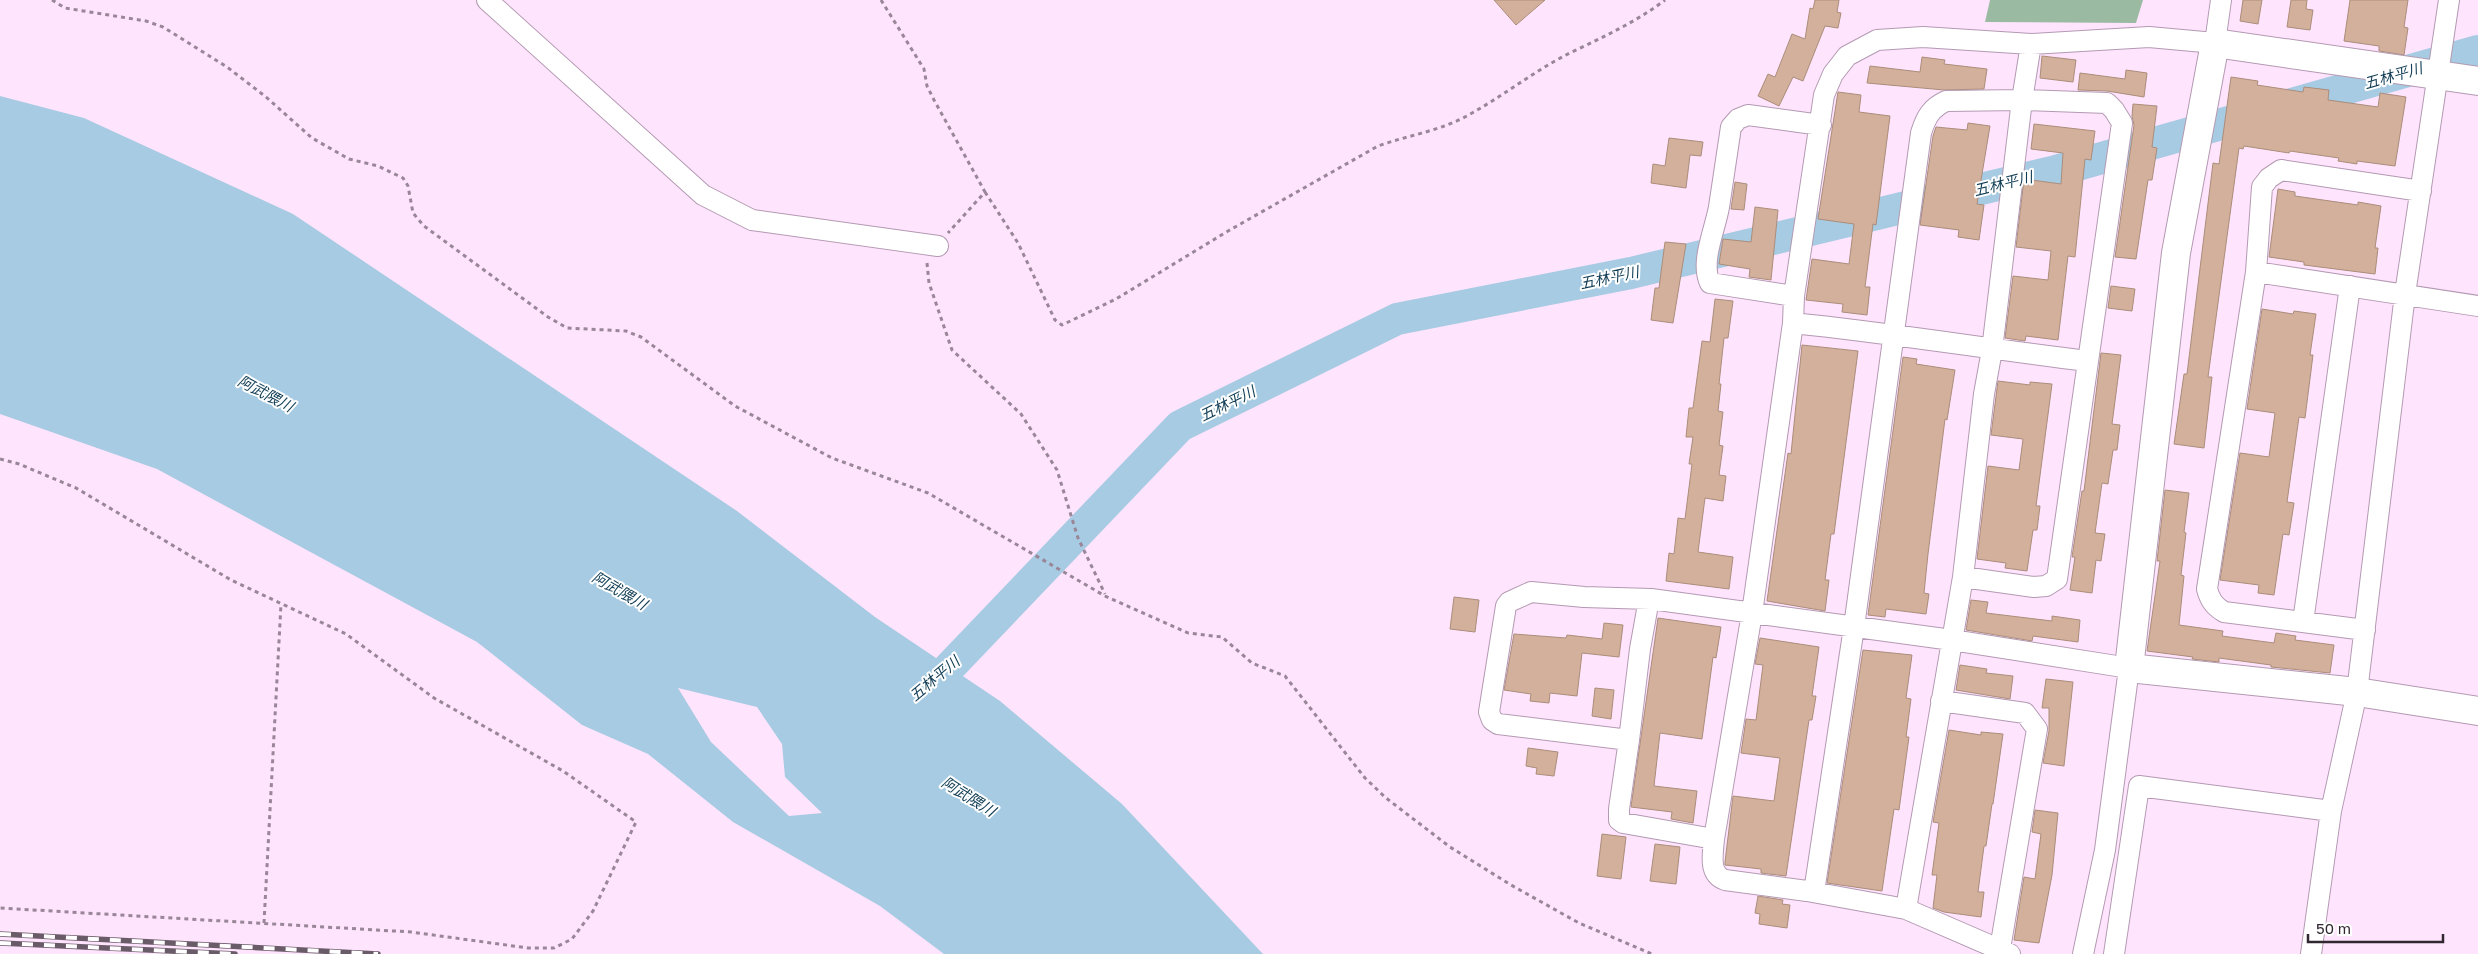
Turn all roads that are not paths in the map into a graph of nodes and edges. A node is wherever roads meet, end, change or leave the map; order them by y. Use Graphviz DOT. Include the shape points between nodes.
graph roads {
  1 [pos="487,0"];
  2 [pos="2221,0"];
  3 [pos="2448,0"];
  4 [pos="2216,43"];
  5 [pos="2031,44"];
  6 [pos="2438,76"];
  7 [pos="2478,81"];
  8 [pos="2022,100"];
  9 [pos="1821,125"];
  10 [pos="2421,191"];
  11 [pos="938,246"];
  12 [pos="2256,272"];
  13 [pos="2350,286"];
  14 [pos="2405,294"];
  15 [pos="1794,296"];
  16 [pos="2478,306"];
  17 [pos="1793,323"];
  18 [pos="1894,333"];
  19 [pos="1992,350"];
  20 [pos="2087,361"];
  21 [pos="1963,577"];
  22 [pos="1648,599"];
  23 [pos="1752,613"];
  24 [pos="2303,622"];
  25 [pos="1854,627"];
  26 [pos="2365,630"];
  27 [pos="1952,640"];
  28 [pos="2129,668"];
  29 [pos="2357,692"];
  30 [pos="1941,701"];
  31 [pos="2478,711"];
  32 [pos="1629,740"];
  33 [pos="2331,811"];
  34 [pos="1714,839"];
  35 [pos="1814,892"];
  36 [pos="1906,909"];
  37 [pos="2005,952"];
  38 [pos="2083,954"];
  39 [pos="2114,954"];
  40 [pos="2311,954"];
  1 -- 11 [label="street" via="703,195 723,207 752,220"];
  2 -- 4 [label="street"];
  3 -- 6 [label="street"];
  4 -- 5 [label="street" via="2149,37"];
  4 -- 6 [label="street"];
  4 -- 28 [label="street" via="2176,253"];
  5 -- 8 [label="street"];
  5 -- 9 [label="street" via="1923,37 1877,40 1847,56 1834,74 1824,95"];
  6 -- 7 [label="street"];
  6 -- 10 [label="street"];
  8 -- 18 [label="street" via="1946,101 1936,106 1925,120"];
  8 -- 19 [label="street"];
  8 -- 20 [label="street" via="2107,103 2122,123"];
  9 -- 15 [label="street"];
  9 -- 15 [label="street" via="1748,115 1738,119 1731,127 1709,249 1707,276 1710,283"];
  10 -- 12 [label="street" via="2281,170 2262,187"];
  10 -- 14 [label="street"];
  12 -- 13 [label="street"];
  12 -- 24 [label="street" via="2208,589 2212,602 2224,612"];
  13 -- 14 [label="street"];
  13 -- 24 [label="street"];
  14 -- 16 [label="street"];
  14 -- 26 [label="street"];
  15 -- 17 [label="street"];
  17 -- 18 [label="street"];
  17 -- 23 [label="street"];
  18 -- 19 [label="street"];
  18 -- 25 [label="street"];
  19 -- 20 [label="street"];
  19 -- 21 [label="street"];
  20 -- 21 [label="street" via="2057,578 2046,586 2034,587"];
  21 -- 27 [label="street"];
  22 -- 23 [label="street"];
  22 -- 32 [label="street"];
  22 -- 32 [label="street" via="1531,592 1509,602 1489,712 1498,724"];
  23 -- 25 [label="street"];
  23 -- 34 [label="street"];
  24 -- 26 [label="street"];
  25 -- 27 [label="street"];
  25 -- 35 [label="street"];
  26 -- 29 [label="street"];
  27 -- 28 [label="street"];
  27 -- 30 [label="street"];
  28 -- 29 [label="street"];
  28 -- 38 [label="street" via="2105,850"];
  29 -- 31 [label="street"];
  29 -- 33 [label="street"];
  30 -- 36 [label="street"];
  30 -- 37 [label="street" via="2025,713 2036,729"];
  32 -- 34 [label="street" via="1619,820"];
  33 -- 39 [label="street" via="2140,786"];
  33 -- 40 [label="street"];
  34 -- 35 [label="street" via="1713,870 1717,878"];
  35 -- 36 [label="street"];
  36 -- 37 [label="street"];
}
